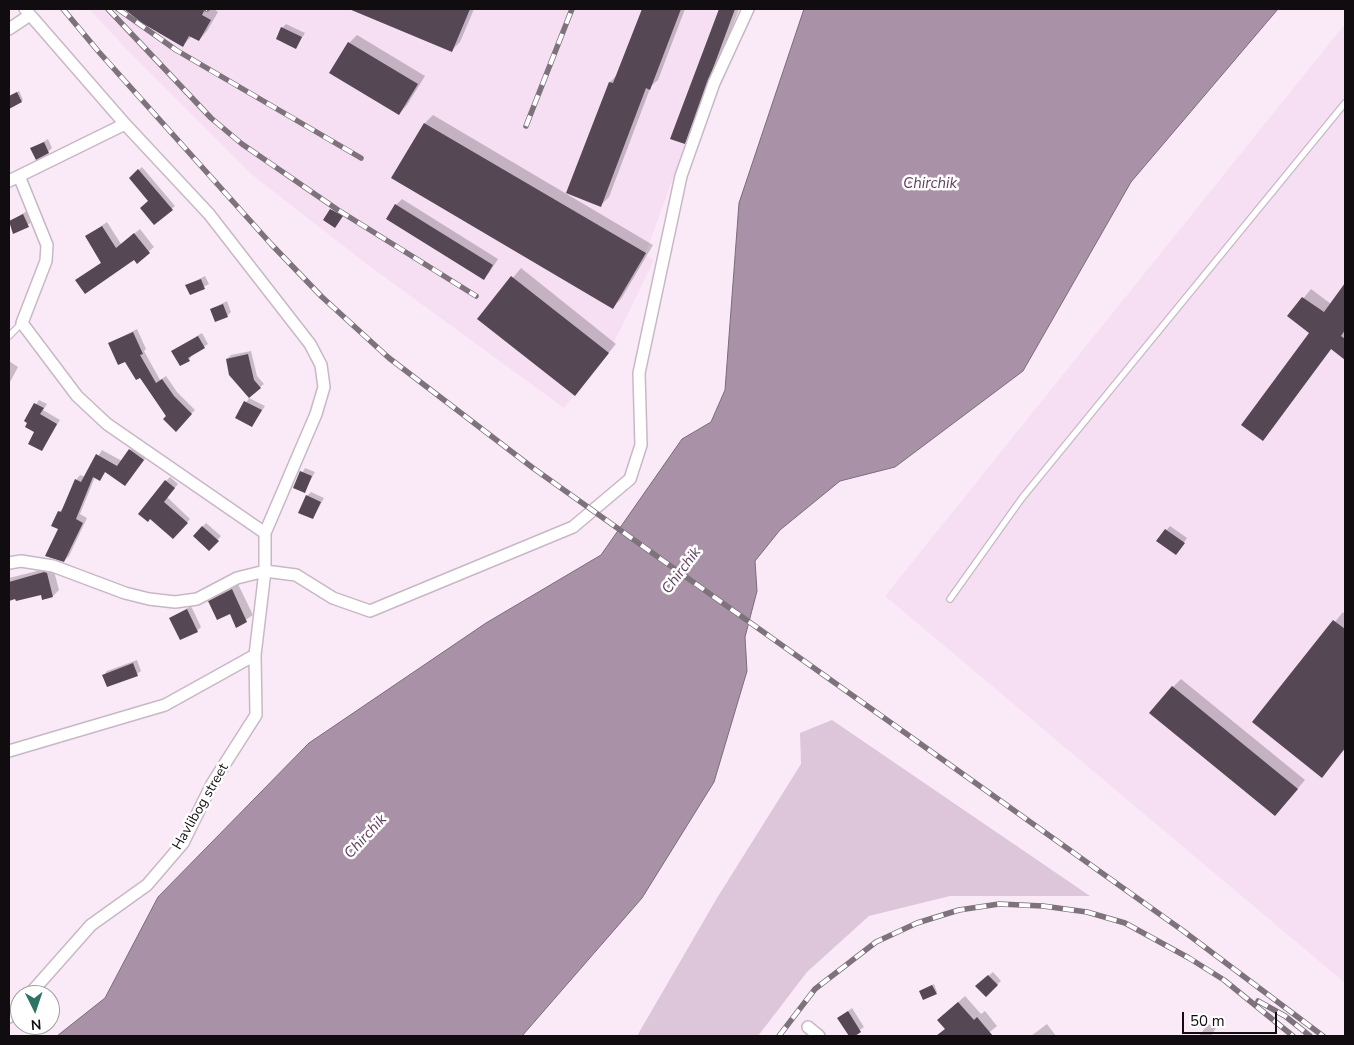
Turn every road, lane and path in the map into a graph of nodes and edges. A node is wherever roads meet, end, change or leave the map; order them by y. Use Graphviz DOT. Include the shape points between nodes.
graph roads {
  1 [pos="748,9"];
  2 [pos="27,12"];
  3 [pos="9,29"];
  4 [pos="1345,102"];
  5 [pos="126,124"];
  6 [pos="14,179"];
  7 [pos="22,323"];
  8 [pos="9,336"];
  9 [pos="265,533"];
  10 [pos="9,563"];
  11 [pos="265,571"];
  12 [pos="950,599"];
  13 [pos="255,655"];
  14 [pos="9,750"];
  15 [pos="38,985"];
  16 [pos="808,1027"];
  17 [pos="819,1036"];
  1 -- 11 [label="street" via="714,83 681,176 639,373 641,445 630,479 573,527 370,611 333,598 296,575"];
  2 -- 3 [label="street"];
  2 -- 5 [label="street"];
  4 -- 12 [label="lane" via="1022,498"];
  5 -- 6 [label="street"];
  5 -- 9 [label="street" via="209,214 310,344 321,365 324,388 316,414"];
  6 -- 7 [label="street" via="47,246 46,261"];
  7 -- 8 [label="lane"];
  7 -- 9 [label="street" via="77,396 107,424"];
  9 -- 11 [label="street, Hаvlibog street"];
  10 -- 11 [label="street" via="21,561 52,566 125,593 175,602 197,599 237,578"];
  11 -- 13 [label="street, Hаvlibog street"];
  13 -- 14 [label="street" via="165,705"];
  13 -- 15 [label="street, Hаvlibog street" via="256,715 212,784 183,843 147,885 90,925"];
  16 -- 17 [label="street"];
}
